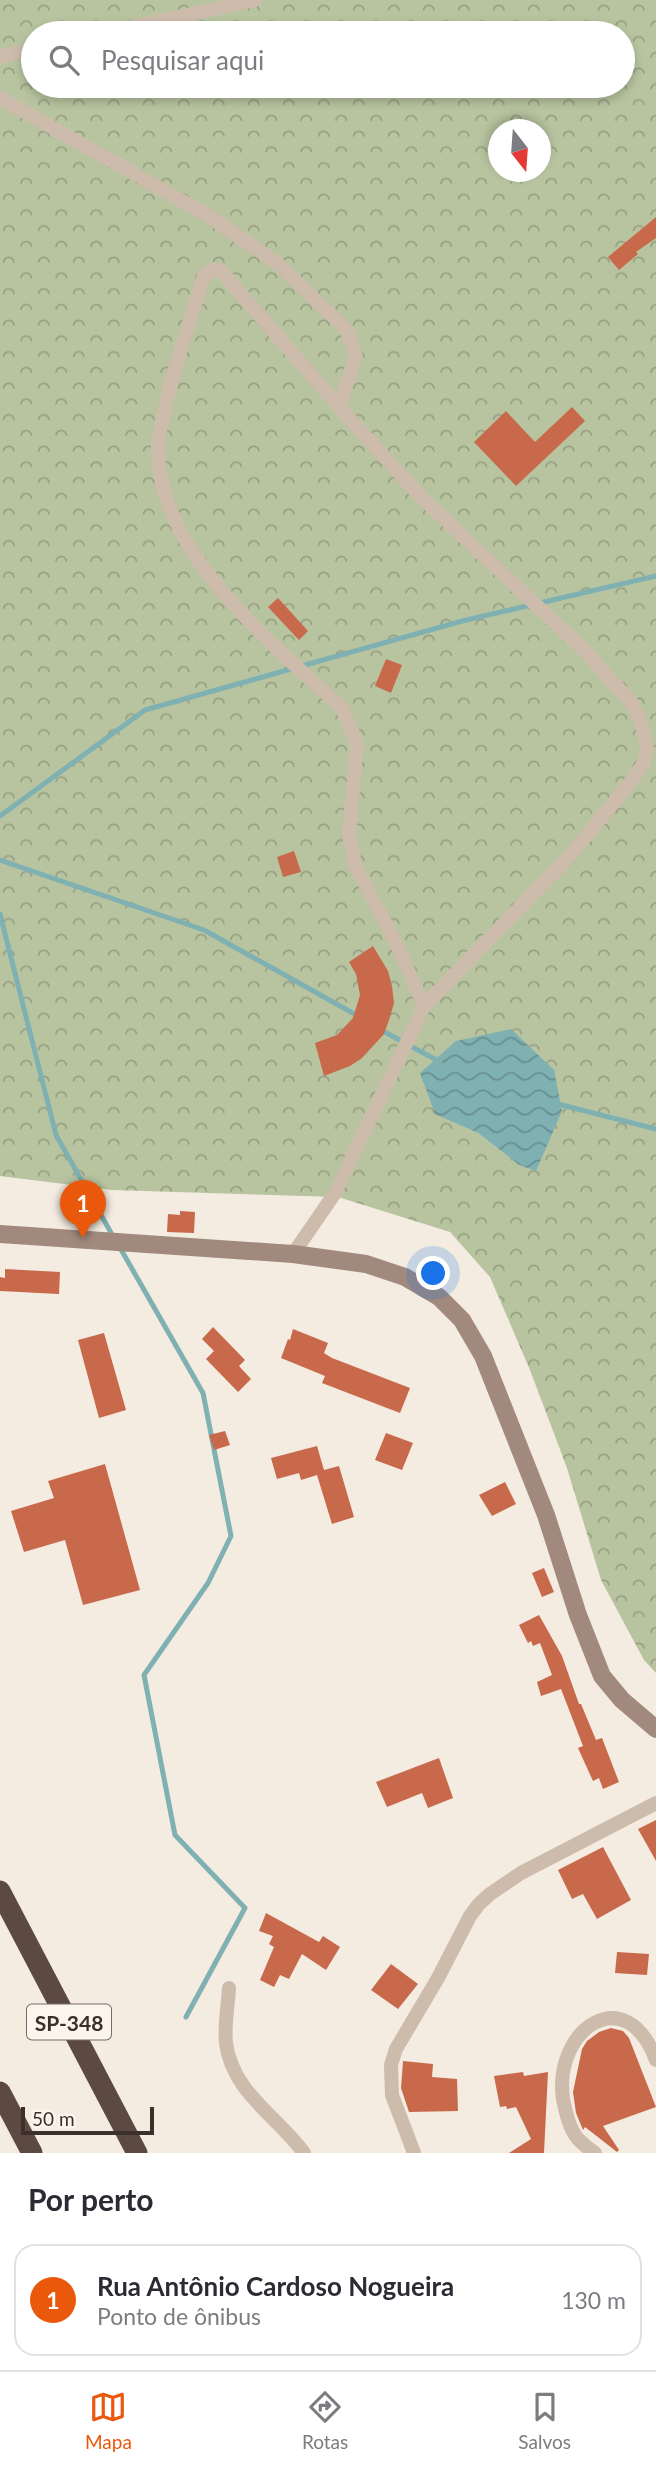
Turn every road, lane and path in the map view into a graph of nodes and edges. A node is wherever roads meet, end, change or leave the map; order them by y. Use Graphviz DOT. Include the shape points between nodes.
graph roads {
  1 [pos="255,0"];
  2 [pos="160,21"];
  3 [pos="21,52"];
  4 [pos="0,57"];
  5 [pos="0,98"];
  6 [pos="339,407"];
  7 [pos="424,1006"];
  8 [pos="0,1234"];
  9 [pos="293,1254"];
  10 [pos="656,1729"];
  11 [pos="656,1803"];
  12 [pos="0,1891"];
  13 [pos="229,1989"];
  14 [pos="656,2060"];
  15 [pos="0,2092"];
  16 [pos="32,2153"];
  17 [pos="137,2153"];
  18 [pos="304,2153"];
  19 [pos="414,2153"];
  20 [pos="595,2153"];
  1 -- 2 [label="street"];
  3 -- 4 [label="street"];
  5 -- 6 [label="street" via="207,215 277,263 346,329 356,356"];
  6 -- 7 [label="street" via="421,497 582,648 631,702 647,744 643,764 629,785 566,860"];
  6 -- 7 [label="street" via="223,273 208,271 170,381 158,444 168,503 183,538 216,586 342,708 351,725 357,743 349,835 355,865"];
  7 -- 9 [label="street" via="335,1193"];
  8 -- 9 [label="main road"];
  9 -- 10 [label="main road" via="366,1264 405,1277 439,1297 462,1321 482,1356 546,1515 602,1676"];
  11 -- 19 [label="street" via="521,1873 470,1916 391,2064 392,2095"];
  12 -- 17 [label="highway, SP-348"];
  13 -- 18 [label="street" via="226,2043 232,2065 256,2103"];
  14 -- 20 [label="street" via="644,2037 625,2020 603,2018 577,2036 566,2055 561,2081 573,2131"];
  15 -- 16 [label="highway"];
}
